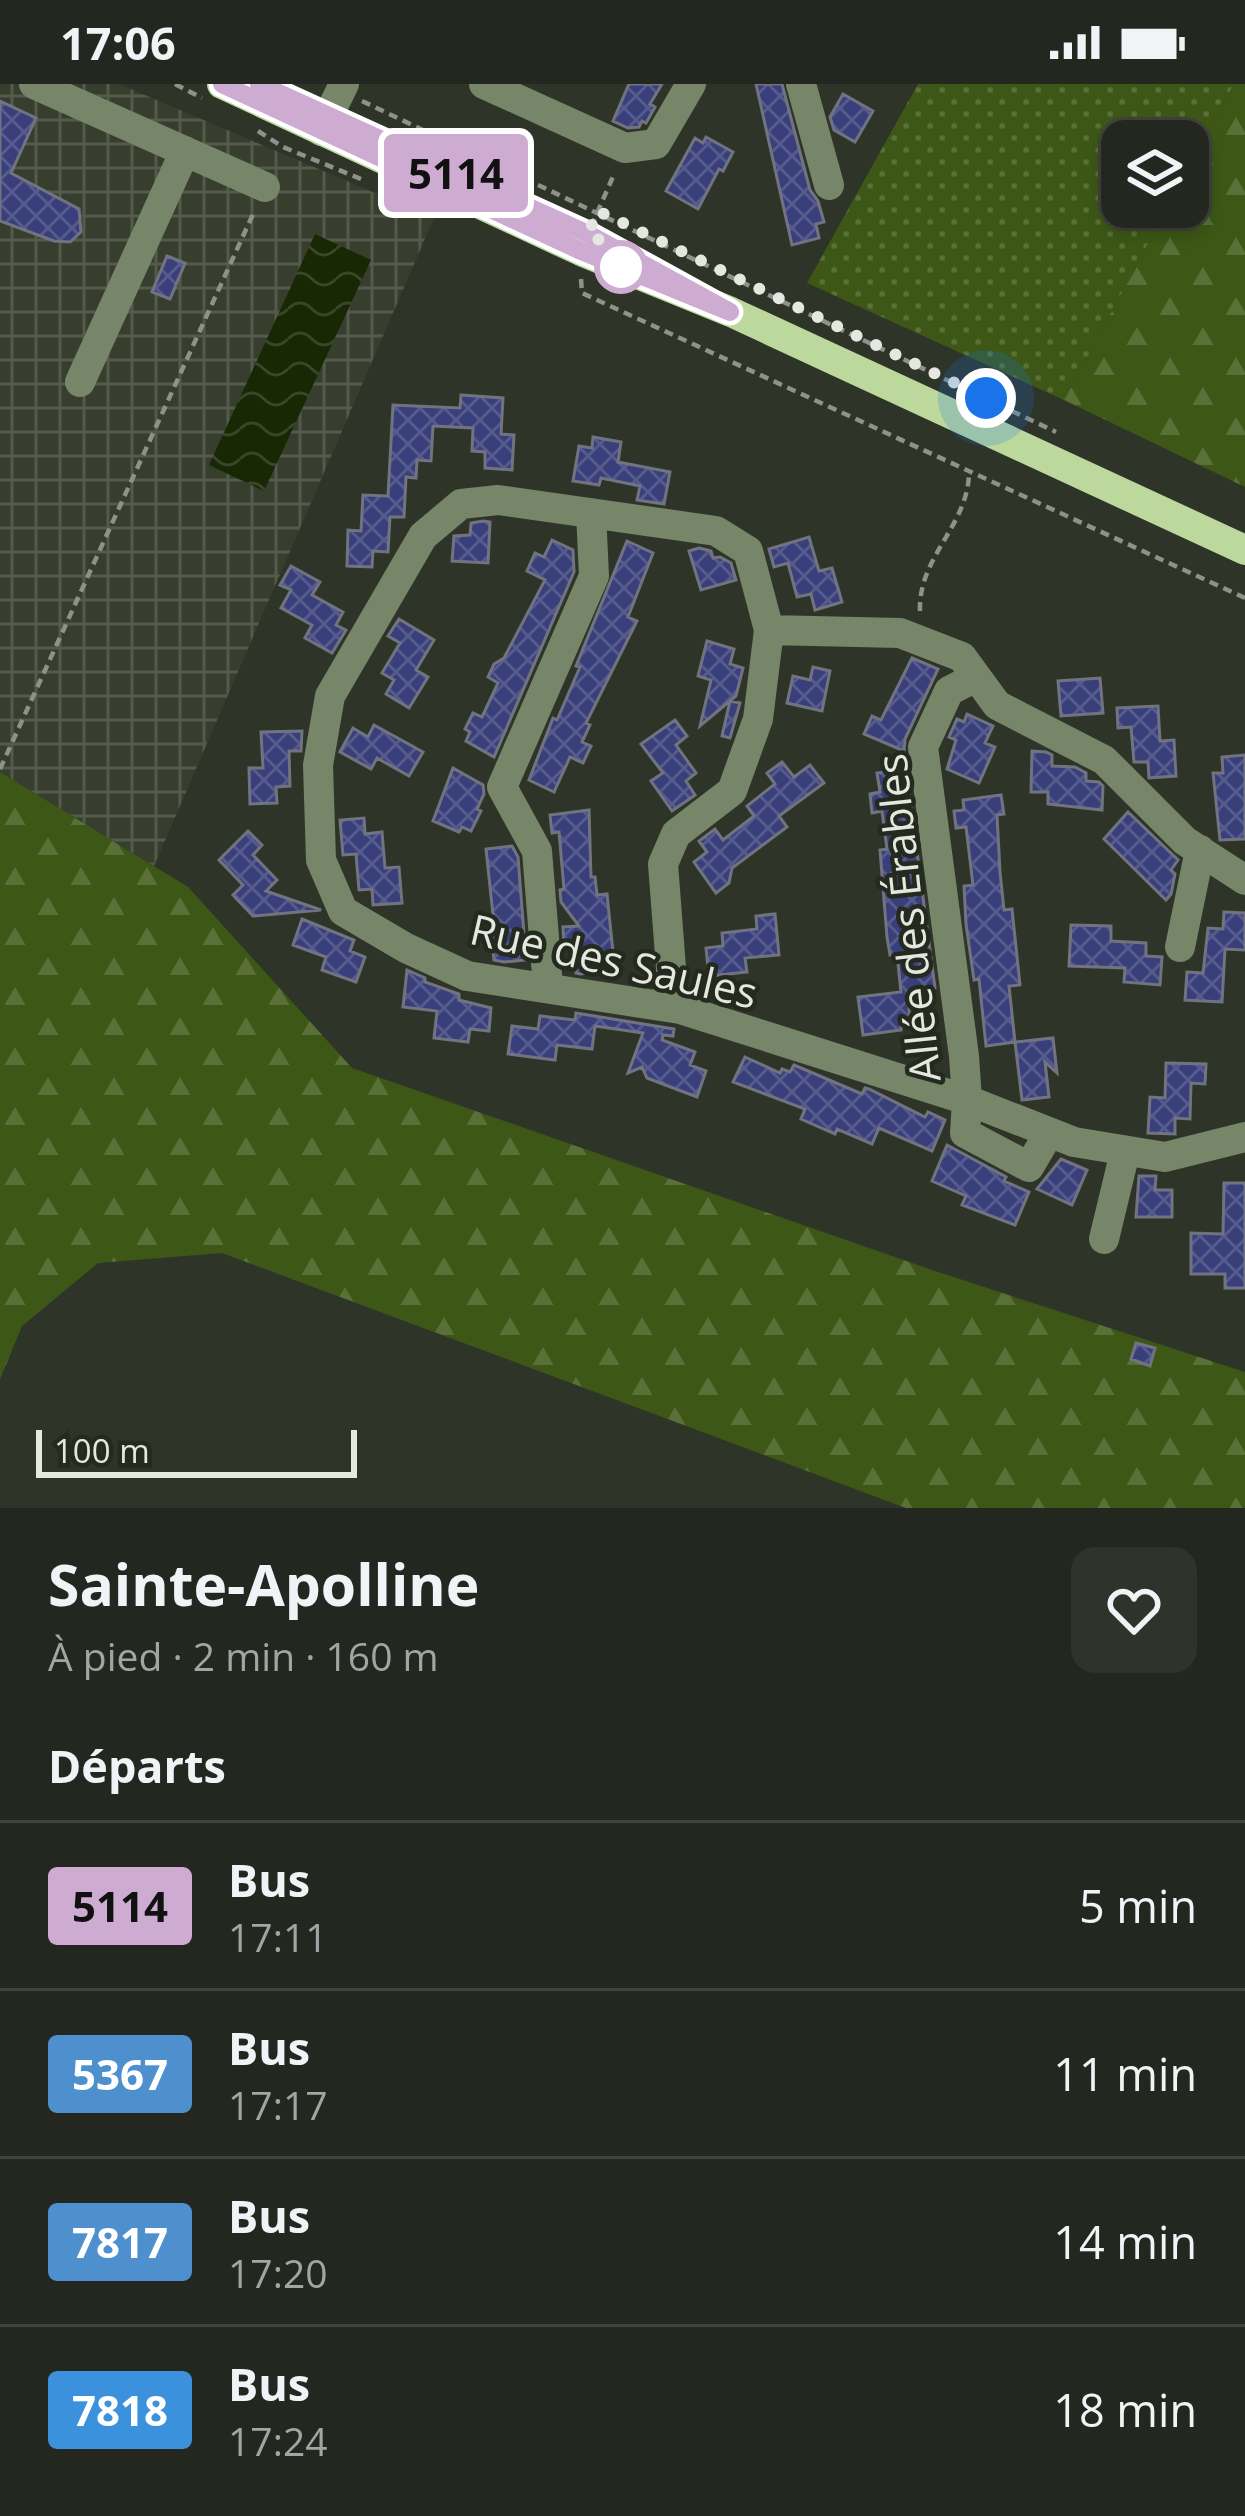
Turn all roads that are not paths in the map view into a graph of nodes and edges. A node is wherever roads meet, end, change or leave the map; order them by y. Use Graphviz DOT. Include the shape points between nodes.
graph roads {
  1 [pos="34,84"];
  2 [pos="222,84"];
  3 [pos="484,84"];
  4 [pos="691,84"];
  5 [pos="801,84"];
  6 [pos="300,105"];
  7 [pos="185,152"];
  8 [pos="829,185"];
  9 [pos="265,187"];
  10 [pos="80,382"];
  11 [pos="591,513"];
  12 [pos="1245,550"];
  13 [pos="769,630"];
  14 [pos="976,677"];
  15 [pos="1199,850"];
  16 [pos="1245,880"];
  17 [pos="1180,947"];
  18 [pos="548,987"];
  19 [pos="662,1005"];
  20 [pos="968,1100"];
  21 [pos="1245,1137"];
  22 [pos="1125,1152"];
  23 [pos="1104,1238"];
  1 -- 7 [label="street"];
  2 -- 6 [label="main road"];
  3 -- 4 [label="street" via="626,148 656,143"];
  5 -- 8 [label="street"];
  6 -- 12 [label="main road" via="589,232 730,312"];
  7 -- 9 [label="street"];
  7 -- 10 [label="street"];
  11 -- 13 [label="street, Rue des Saules" via="716,531 748,551"];
  11 -- 18 [label="street" via="593,576 502,787 537,851"];
  11 -- 18 [label="street, Rue des Saules" via="498,500 461,505 423,536 330,696 318,764 321,860 344,911 467,976"];
  13 -- 14 [label="street" via="900,633 962,657"];
  13 -- 19 [label="street" via="758,719 731,791 676,834 663,864 672,981"];
  14 -- 15 [label="street" via="997,705 1104,760"];
  14 -- 20 [label="street, Allée des Érables" via="949,691 923,747"];
  15 -- 16 [label="street"];
  15 -- 17 [label="street"];
  18 -- 19 [label="street, Rue des Saules"];
  19 -- 20 [label="street, Rue des Saules"];
  20 -- 22 [label="street, Rue des Saules" via="1075,1142"];
  21 -- 22 [label="street, Rue des Saules" via="1165,1157"];
  22 -- 23 [label="street"];
}
